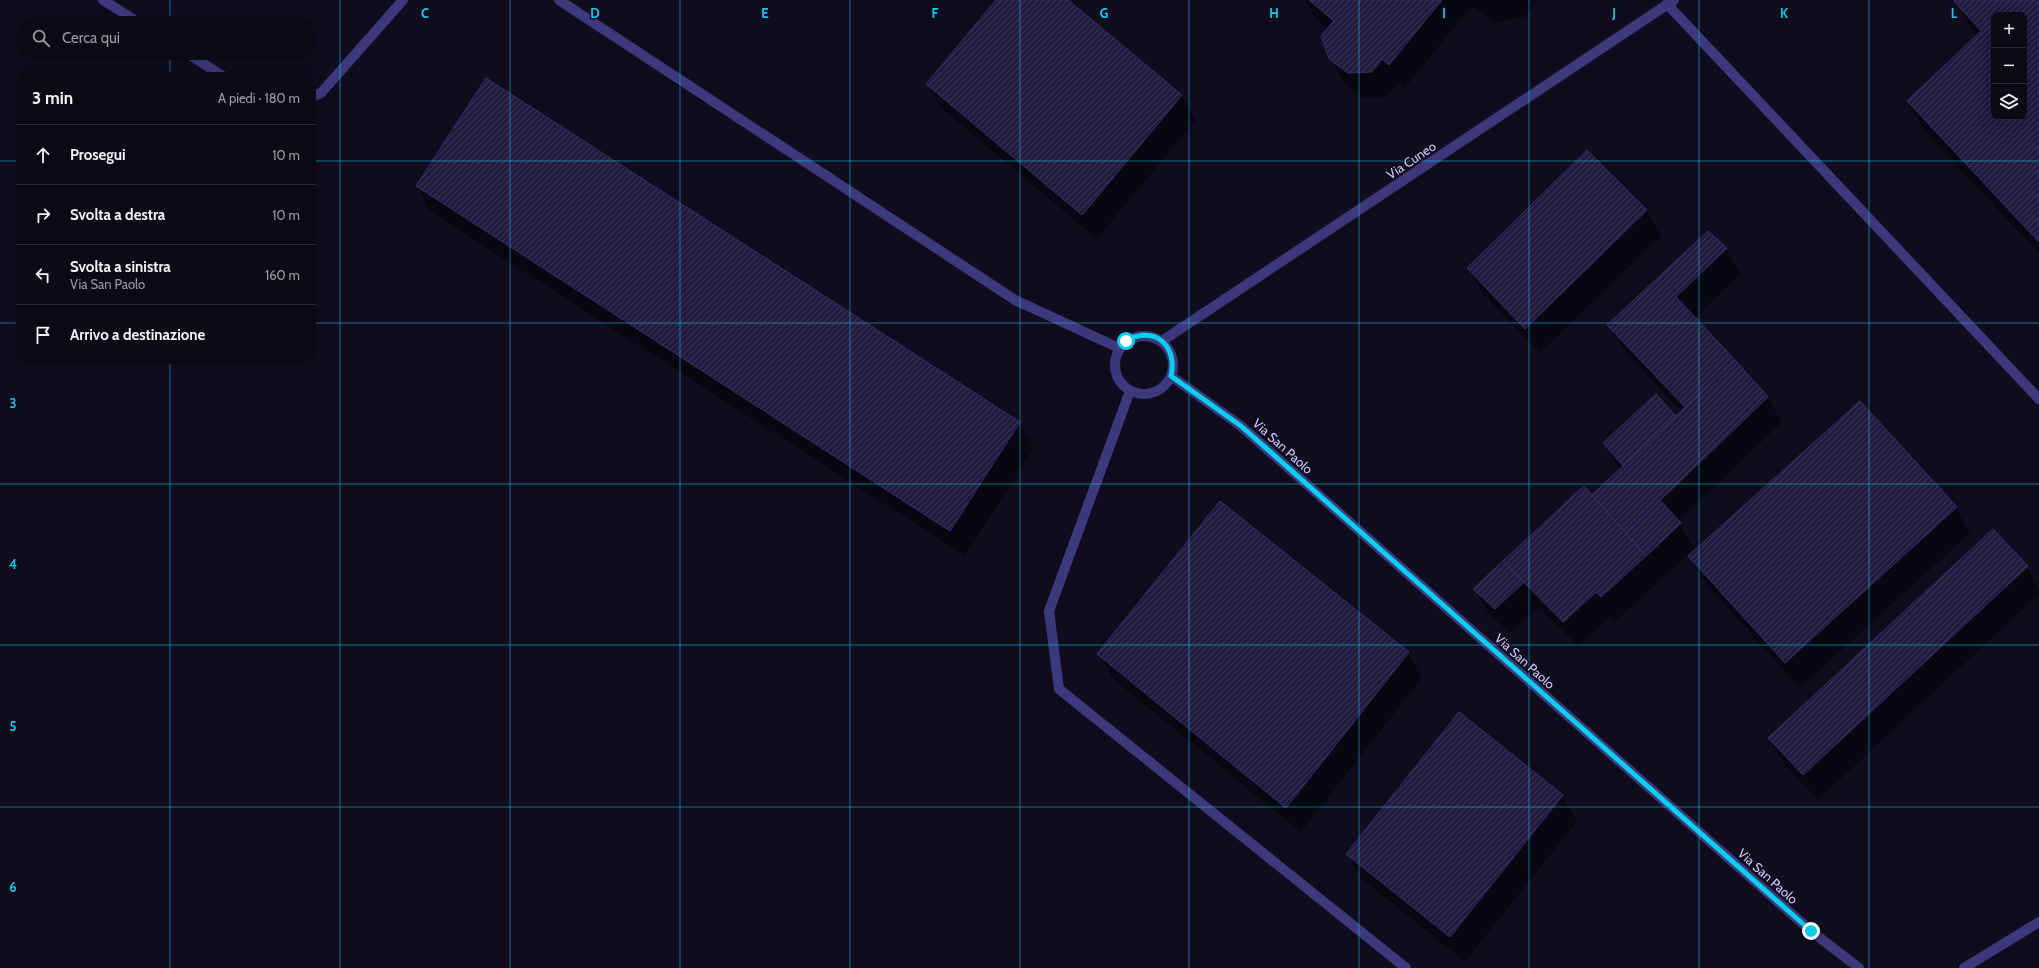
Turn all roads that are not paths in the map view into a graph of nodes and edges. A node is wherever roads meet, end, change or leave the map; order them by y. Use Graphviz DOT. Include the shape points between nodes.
graph roads {
  1 [pos="103,0"];
  2 [pos="403,0"];
  3 [pos="559,0"];
  4 [pos="1670,2"];
  5 [pos="128,16"];
  6 [pos="198,60"];
  7 [pos="216,72"];
  8 [pos="316,96"];
  9 [pos="1162,341"];
  10 [pos="1119,348"];
  11 [pos="1171,376"];
  12 [pos="1130,391"];
  13 [pos="2039,399"];
  14 [pos="2039,922"];
  15 [pos="1406,968"];
  16 [pos="1859,968"];
  17 [pos="1964,968"];
  1 -- 5 [label="street"];
  2 -- 8 [label="street" via="321,94"];
  3 -- 10 [label="street" via="1015,300"];
  4 -- 9 [label="street, Via Cuneo"];
  4 -- 13 [label="street"];
  6 -- 7 [label="street"];
  9 -- 10 [label="street" via="1154,336 1139,336 1126,341"];
  9 -- 11 [label="street" via="1173,357"];
  10 -- 12 [label="street" via="1116,358 1117,376 1122,385"];
  11 -- 12 [label="street" via="1159,390 1149,394"];
  11 -- 16 [label="street, Via San Paolo" via="1241,426 1811,931"];
  12 -- 15 [label="street" via="1049,611 1059,689"];
  14 -- 17 [label="street"];
}
